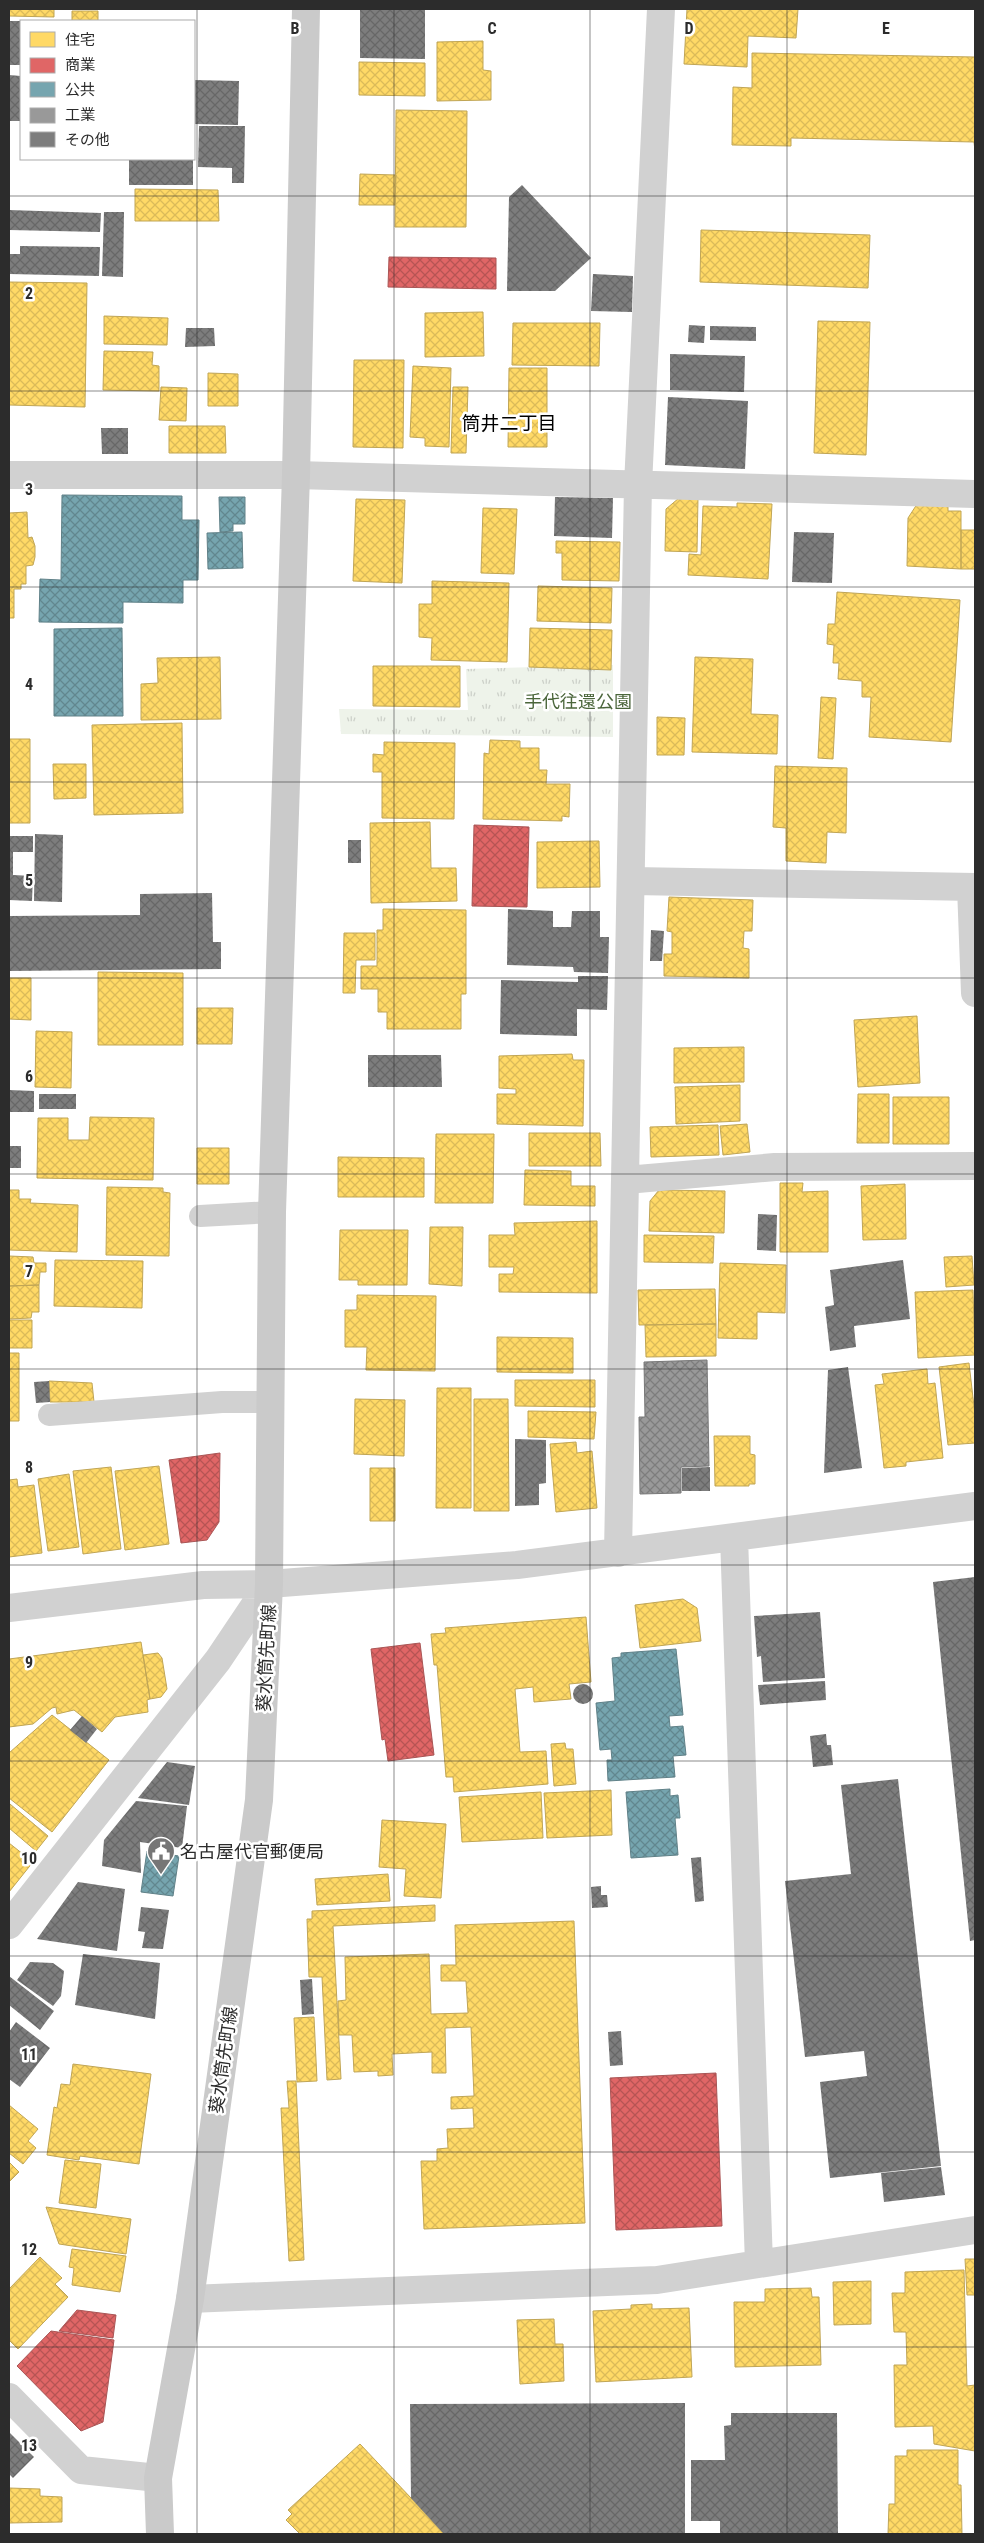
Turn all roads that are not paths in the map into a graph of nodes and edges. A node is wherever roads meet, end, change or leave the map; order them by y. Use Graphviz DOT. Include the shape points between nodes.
graph roads {
  1 [pos="306,9"];
  2 [pos="660,9"];
  3 [pos="9,475"];
  4 [pos="296,475"];
  5 [pos="638,485"];
  6 [pos="975,494"];
  7 [pos="632,882"];
  8 [pos="973,887"];
  9 [pos="975,993"];
  10 [pos="975,1166"];
  11 [pos="626,1180"];
  12 [pos="272,1212"];
  13 [pos="200,1216"];
  14 [pos="270,1402"];
  15 [pos="49,1415"];
  16 [pos="975,1506"];
  17 [pos="734,1537"];
  18 [pos="618,1553"];
  19 [pos="269,1584"];
  20 [pos="9,1608"];
  21 [pos="9,1924"];
  22 [pos="975,2230"];
  23 [pos="759,2264"];
  24 [pos="190,2299"];
  25 [pos="9,2397"];
  26 [pos="158,2478"];
  27 [pos="160,2534"];
  1 -- 4 [label="street, 葵水筒先町線"];
  2 -- 5 [label="street"];
  3 -- 4 [label="street"];
  4 -- 5 [label="street"];
  4 -- 12 [label="street, 葵水筒先町線"];
  5 -- 6 [label="street"];
  5 -- 7 [label="street"];
  7 -- 8 [label="street"];
  7 -- 11 [label="street"];
  8 -- 9 [label="street"];
  10 -- 11 [label="street" via="775,1167"];
  11 -- 18 [label="street"];
  12 -- 13 [label="lane"];
  12 -- 14 [label="street, 葵水筒先町線"];
  14 -- 15 [label="lane" via="222,1402"];
  14 -- 19 [label="street, 葵水筒先町線"];
  16 -- 17 [label="street"];
  17 -- 18 [label="street"];
  17 -- 23 [label="street"];
  18 -- 19 [label="street" via="517,1565"];
  19 -- 20 [label="street" via="203,1585"];
  19 -- 21 [label="street" via="218,1660"];
  19 -- 24 [label="street, 葵水筒先町線" via="259,1800"];
  22 -- 23 [label="street"];
  23 -- 24 [label="street" via="657,2280"];
  24 -- 26 [label="street, 葵水筒先町線"];
  25 -- 26 [label="street" via="81,2470"];
  26 -- 27 [label="street, 葵水筒先町線"];
}
